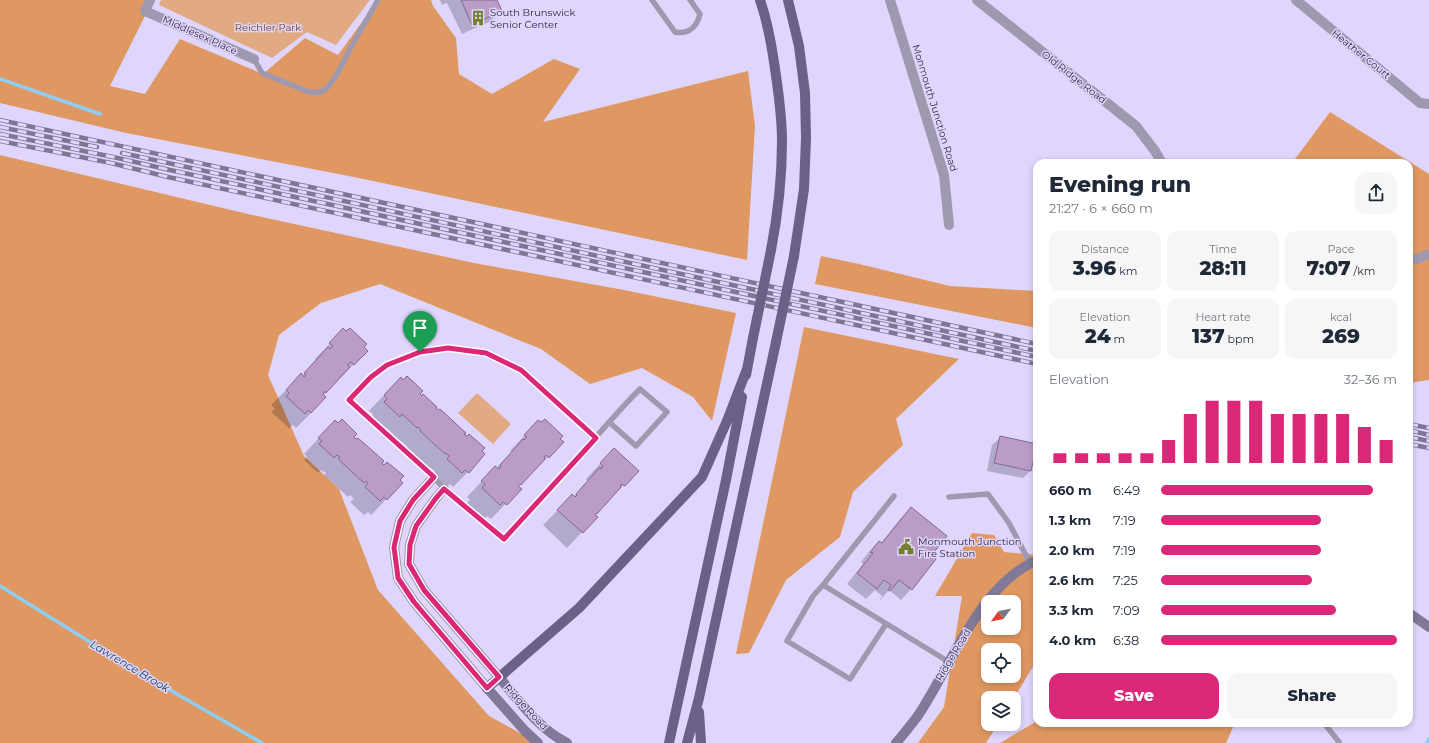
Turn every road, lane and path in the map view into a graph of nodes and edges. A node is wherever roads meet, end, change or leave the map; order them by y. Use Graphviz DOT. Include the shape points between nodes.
graph roads {
  1 [pos="150,0"];
  2 [pos="378,0"];
  3 [pos="652,0"];
  4 [pos="690,0"];
  5 [pos="760,0"];
  6 [pos="788,0"];
  7 [pos="890,0"];
  8 [pos="977,0"];
  9 [pos="1296,0"];
  10 [pos="254,59"];
  11 [pos="1429,104"];
  12 [pos="1160,159"];
  13 [pos="949,225"];
  14 [pos="1429,254"];
  15 [pos="1413,260"];
  16 [pos="747,369"];
  17 [pos="609,422"];
  18 [pos="596,438"];
  19 [pos="434,477"];
  20 [pos="444,489"];
  21 [pos="894,496"];
  22 [pos="949,497"];
  23 [pos="1033,562"];
  24 [pos="823,585"];
  25 [pos="1413,616"];
  26 [pos="886,624"];
  27 [pos="1429,627"];
  28 [pos="949,662"];
  29 [pos="499,677"];
  30 [pos="487,688"];
  31 [pos="699,698"];
  32 [pos="1327,727"];
  33 [pos="1339,742"];
  34 [pos="538,743"];
  35 [pos="567,743"];
  36 [pos="669,743"];
  37 [pos="687,743"];
  38 [pos="701,743"];
  39 [pos="896,743"];
  1 -- 10 [label="street, Middlesex Place" via="146,11"];
  2 -- 10 [label="lane" via="336,76 321,92 309,92 262,73"];
  3 -- 4 [label="lane" via="675,32 680,33 691,30 698,21 700,14"];
  5 -- 16 [label="main road, bridge" via="772,46 782,140 777,220"];
  6 -- 31 [label="main road, bridge" via="799,46 805,94 804,189 794,256"];
  7 -- 13 [label="street, Monmouth Junction Road" via="944,175"];
  8 -- 12 [label="street, Old Ridge Road" via="1136,126"];
  9 -- 11 [label="street, Heather Court" via="1420,103"];
  14 -- 15 [label="street"];
  16 -- 29 [label="main road" via="702,477 579,608"];
  16 -- 36 [label="main road" via="726,480"];
  17 -- 17 [label="lane" via="636,446 667,412 640,389"];
  17 -- 18 [label="lane"];
  18 -- 19 [label="lane" via="521,370 486,353 448,348 420,352 387,365 371,377 349,400"];
  18 -- 20 [label="lane" via="504,539"];
  19 -- 20 [label="lane"];
  19 -- 30 [label="street, Ridge Road" via="413,500 400,521 394,547 398,578 414,602"];
  20 -- 29 [label="street, Ridge Road" via="416,526 410,545 409,564 424,590"];
  21 -- 24 [label="lane"];
  22 -- 23 [label="lane" via="988,494 1010,523"];
  23 -- 28 [label="street, Ridge Road" via="1003,583 974,620"];
  24 -- 26 [label="lane"];
  24 -- 26 [label="lane" via="813,596 787,641 850,679"];
  25 -- 27 [label="street"];
  26 -- 28 [label="lane"];
  28 -- 39 [label="street, Ridge Road" via="918,716"];
  29 -- 30 [label="main road"];
  29 -- 35 [label="street, Ridge Road" via="548,731"];
  30 -- 34 [label="street, Ridge Road"];
  31 -- 37 [label="main road"];
  31 -- 38 [label="main road"];
  32 -- 33 [label="lane"];
}
